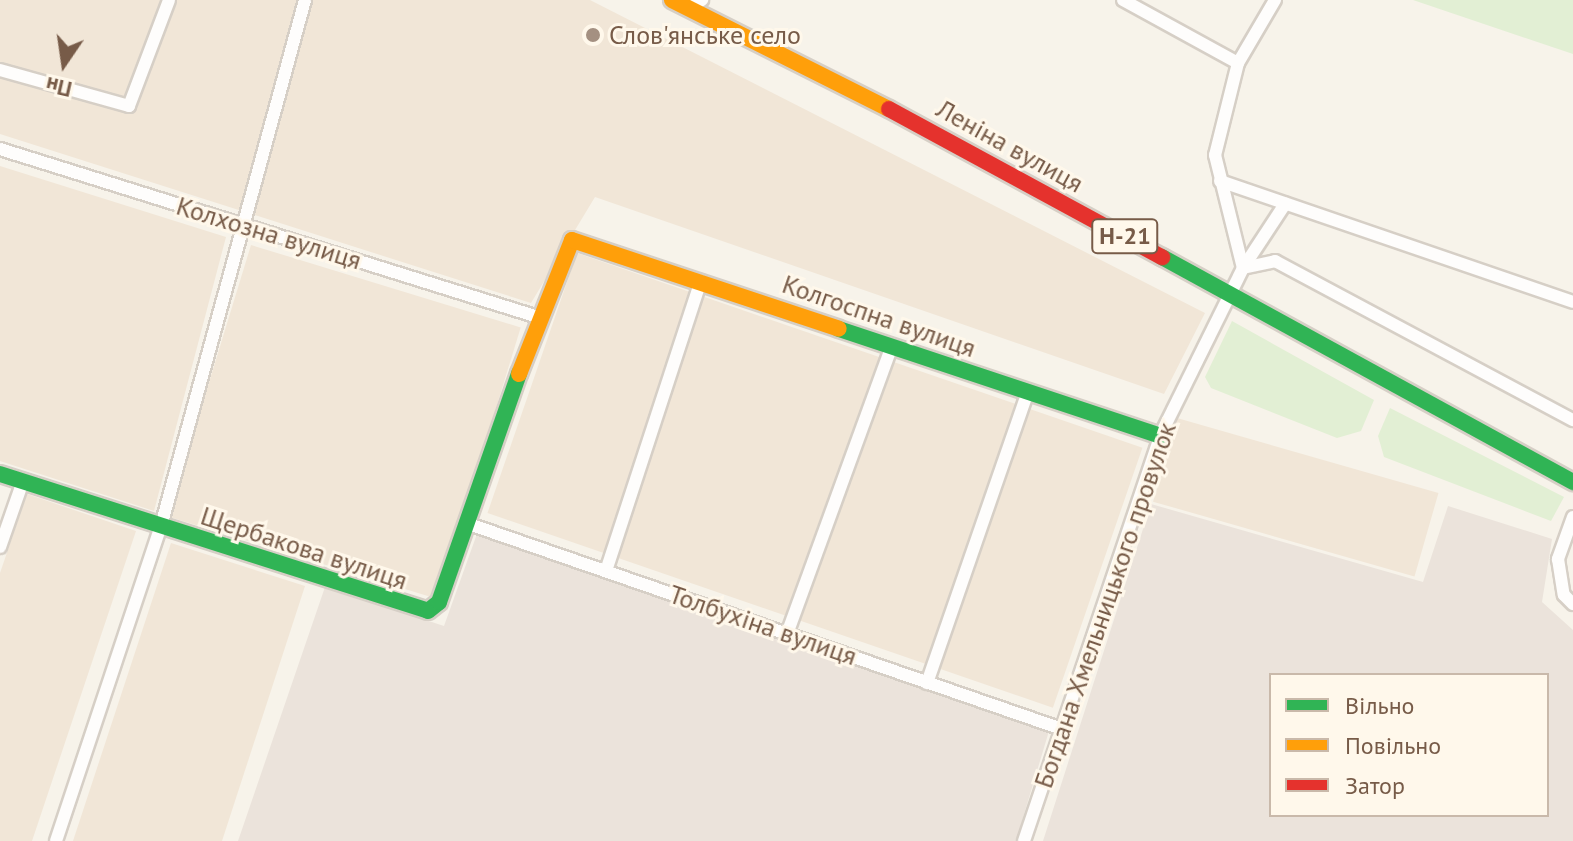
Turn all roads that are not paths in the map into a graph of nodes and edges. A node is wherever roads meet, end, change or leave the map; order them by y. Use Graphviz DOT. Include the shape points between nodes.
graph roads {
  1 [pos="169,0"];
  2 [pos="305,0"];
  3 [pos="672,0"];
  4 [pos="1123,0"];
  5 [pos="1275,0"];
  6 [pos="695,4"];
  7 [pos="1238,63"];
  8 [pos="0,70"];
  9 [pos="0,149"];
  10 [pos="1220,181"];
  11 [pos="1285,204"];
  12 [pos="240,224"];
  13 [pos="584,242"];
  14 [pos="1243,268"];
  15 [pos="701,281"];
  16 [pos="1231,295"];
  17 [pos="1573,302"];
  18 [pos="538,317"];
  19 [pos="892,345"];
  20 [pos="1028,391"];
  21 [pos="1573,420"];
  22 [pos="1160,436"];
  23 [pos="0,474"];
  24 [pos="23,481"];
  25 [pos="1573,482"];
  26 [pos="1573,517"];
  27 [pos="162,523"];
  28 [pos="466,523"];
  29 [pos="0,547"];
  30 [pos="606,571"];
  31 [pos="1573,604"];
  32 [pos="787,634"];
  33 [pos="927,683"];
  34 [pos="1059,728"];
  35 [pos="56,841"];
  36 [pos="1024,841"];
  1 -- 8 [label="street" via="129,106"];
  2 -- 12 [label="street"];
  3 -- 6 [label="street, Леніна вулиця / Н-21"];
  4 -- 7 [label="street"];
  5 -- 7 [label="street"];
  6 -- 16 [label="street, Леніна вулиця / Н-21"];
  7 -- 10 [label="street" via="1215,155"];
  9 -- 12 [label="street, Колхозна вулиця"];
  10 -- 11 [label="street"];
  10 -- 14 [label="street"];
  11 -- 14 [label="street, Богдана Хмельницького провулок"];
  11 -- 17 [label="street"];
  12 -- 18 [label="street, Колхозна вулиця"];
  12 -- 27 [label="street"];
  13 -- 15 [label="street, Колгоспна вулиця"];
  13 -- 18 [label="street, Щербакова вулиця" via="564,245"];
  14 -- 16 [label="street, Богдана Хмельницького провулок"];
  14 -- 21 [label="street" via="1275,261"];
  15 -- 19 [label="street, Колгоспна вулиця"];
  15 -- 30 [label="street"];
  16 -- 22 [label="street, Богдана Хмельницького провулок"];
  16 -- 25 [label="street, Леніна вулиця / Н-21"];
  18 -- 28 [label="street, Щербакова вулиця"];
  19 -- 20 [label="street, Колгоспна вулиця"];
  19 -- 32 [label="street"];
  20 -- 22 [label="street, Колгоспна вулиця"];
  20 -- 33 [label="street"];
  22 -- 34 [label="street, Богдана Хмельницького провулок"];
  23 -- 24 [label="street, Щербакова вулиця"];
  24 -- 27 [label="street, Щербакова вулиця"];
  24 -- 29 [label="street"];
  26 -- 31 [label="street" via="1558,559 1564,595"];
  27 -- 28 [label="street, Щербакова вулиця" via="428,611 439,602"];
  27 -- 35 [label="street"];
  28 -- 30 [label="street, Толбухіна вулиця"];
  30 -- 32 [label="street, Толбухіна вулиця"];
  32 -- 33 [label="street, Толбухіна вулиця"];
  33 -- 34 [label="street, Толбухіна вулиця"];
  34 -- 36 [label="street, Богдана Хмельницького провулок"];
}
